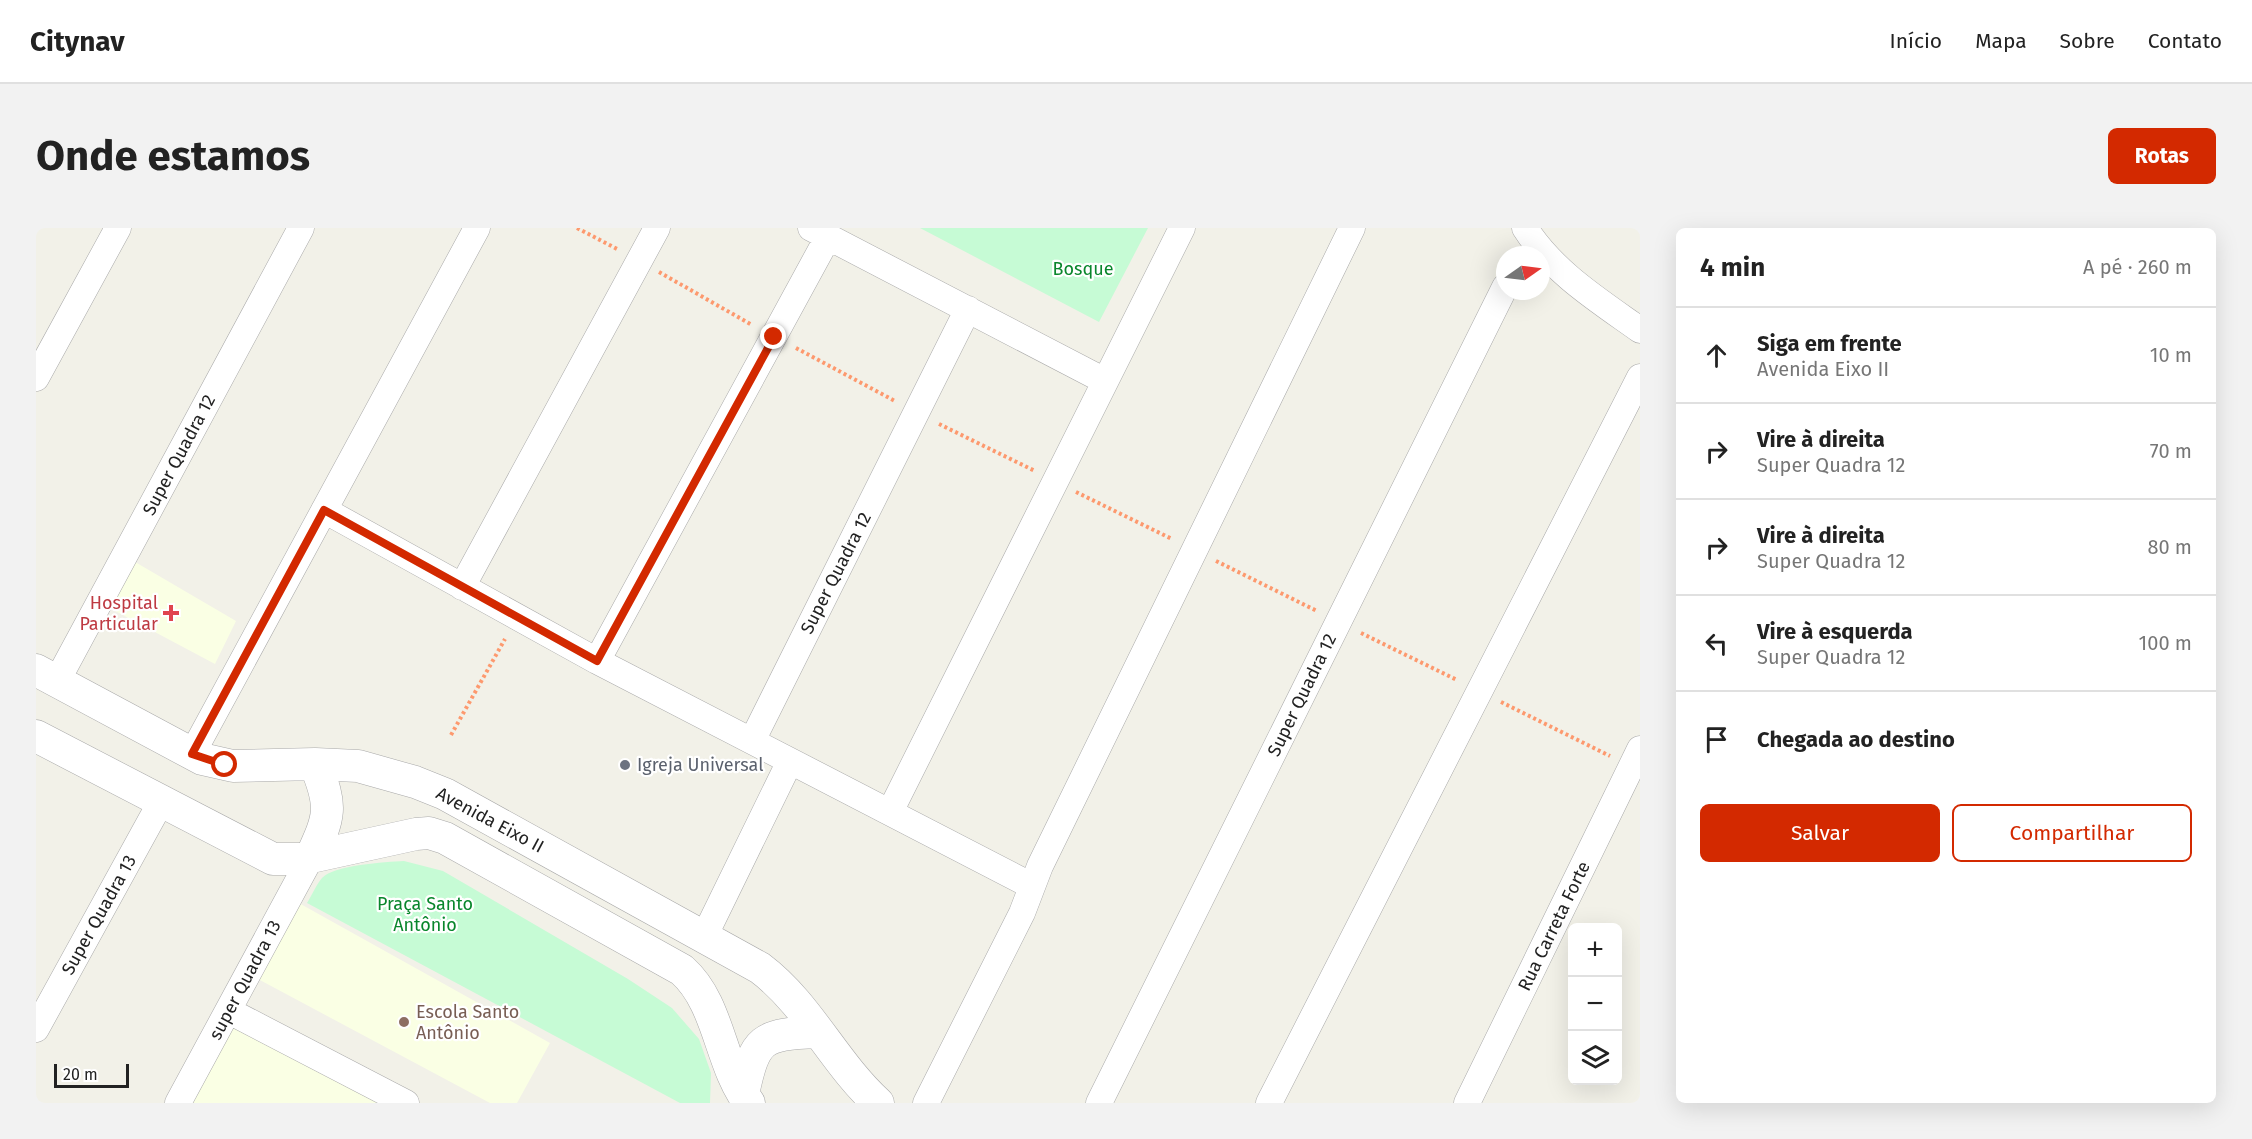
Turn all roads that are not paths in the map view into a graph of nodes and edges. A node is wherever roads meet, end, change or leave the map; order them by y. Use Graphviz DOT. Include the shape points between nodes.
graph roads {
  1 [pos="118,228"];
  2 [pos="301,228"];
  3 [pos="477,228"];
  4 [pos="657,228"];
  5 [pos="1182,228"];
  6 [pos="1352,228"];
  7 [pos="819,232"];
  8 [pos="1525,240"];
  9 [pos="1499,300"];
  10 [pos="968,309"];
  11 [pos="1640,330"];
  12 [pos="1640,377"];
  13 [pos="36,378"];
  14 [pos="1105,381"];
  15 [pos="324,510"];
  16 [pos="462,587"];
  17 [pos="597,661"];
  18 [pos="46,675"];
  19 [pos="36,736"];
  20 [pos="752,741"];
  21 [pos="192,754"];
  22 [pos="1636,758"];
  23 [pos="790,761"];
  24 [pos="315,764"];
  25 [pos="162,800"];
  26 [pos="890,812"];
  27 [pos="311,857"];
  28 [pos="1032,886"];
  29 [pos="704,937"];
  30 [pos="229,1011"];
  31 [pos="36,1029"];
  32 [pos="818,1032"];
  33 [pos="744,1100"];
  34 [pos="178,1103"];
  35 [pos="406,1103"];
  36 [pos="878,1103"];
  37 [pos="926,1103"];
  38 [pos="1099,1103"];
  39 [pos="1269,1103"];
  40 [pos="1467,1103"];
  1 -- 13 [label="street"];
  2 -- 18 [label="street, Super Quadra 12"];
  3 -- 15 [label="street"];
  4 -- 16 [label="street"];
  5 -- 14 [label="street"];
  6 -- 28 [label="street"];
  7 -- 10 [label="street"];
  7 -- 17 [label="street" via="774,337"];
  8 -- 11 [label="street" via="1589,294"];
  9 -- 38 [label="street, Super Quadra 12"];
  10 -- 14 [label="street"];
  10 -- 20 [label="street, Super Quadra 12"];
  12 -- 39 [label="street"];
  14 -- 26 [label="street"];
  15 -- 16 [label="street"];
  15 -- 21 [label="street"];
  16 -- 17 [label="street"];
  17 -- 20 [label="street"];
  18 -- 21 [label="street, Avenida Eixo II"];
  19 -- 25 [label="street, Avenida Eixo II"];
  20 -- 23 [label="street"];
  21 -- 24 [label="street, Avenida Eixo II" via="233,766"];
  22 -- 40 [label="street, Rua Carreta Forte"];
  23 -- 26 [label="street"];
  23 -- 29 [label="street"];
  24 -- 27 [label="street" via="328,806 323,831"];
  24 -- 29 [label="street, Avenida Eixo II" via="358,766 445,794"];
  25 -- 27 [label="street, Avenida Eixo II" via="264,856 280,860"];
  25 -- 31 [label="street, Super Quadra 13"];
  26 -- 28 [label="street"];
  27 -- 30 [label="street, super Quadra 13"];
  27 -- 33 [label="street, Avenida Eixo II" via="429,833 445,838 682,970 702,993"];
  28 -- 37 [label="street"];
  29 -- 32 [label="street, Avenida Eixo II" via="771,977"];
  30 -- 34 [label="street, super Quadra 13"];
  30 -- 35 [label="street"];
  32 -- 33 [label="street" via="781,1035 762,1042 751,1060"];
  32 -- 36 [label="street, Avenida Eixo II"];
}
